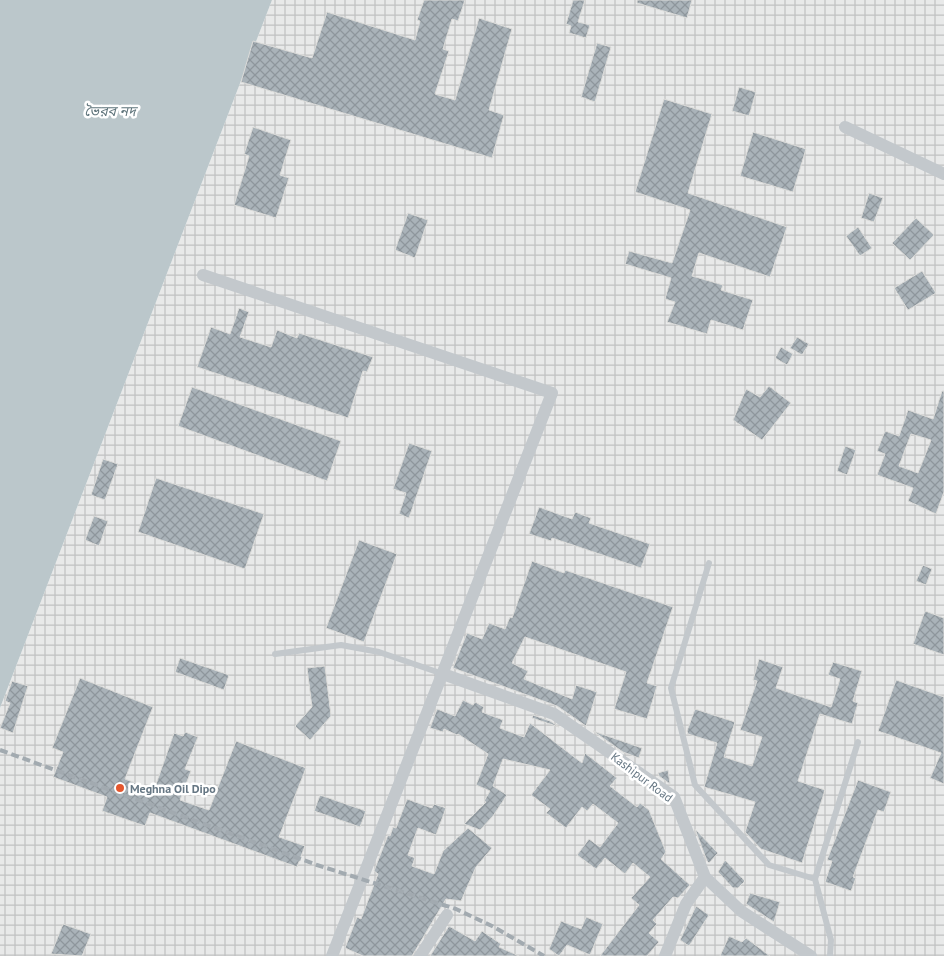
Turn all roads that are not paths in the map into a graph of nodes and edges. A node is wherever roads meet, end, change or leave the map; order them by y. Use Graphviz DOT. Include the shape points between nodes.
graph roads {
  1 [pos="845,127"];
  2 [pos="944,174"];
  3 [pos="203,275"];
  4 [pos="709,563"];
  5 [pos="275,654"];
  6 [pos="444,674"];
  7 [pos="858,742"];
  8 [pos="705,877"];
  9 [pos="815,879"];
  10 [pos="447,915"];
  11 [pos="332,956"];
  12 [pos="420,956"];
  13 [pos="665,956"];
  14 [pos="811,956"];
  15 [pos="830,956"];
  1 -- 2 [label="street"];
  3 -- 6 [label="street" via="552,393"];
  4 -- 9 [label="lane" via="671,688 695,785 769,865"];
  5 -- 6 [label="lane" via="341,645 379,652"];
  6 -- 8 [label="street, Kashipur Road" via="554,714 674,798"];
  6 -- 11 [label="street"];
  7 -- 9 [label="lane"];
  8 -- 13 [label="street" via="686,904"];
  8 -- 14 [label="street, Kashipur Road" via="741,911"];
  9 -- 15 [label="lane" via="832,940"];
  10 -- 12 [label="street"];
}
